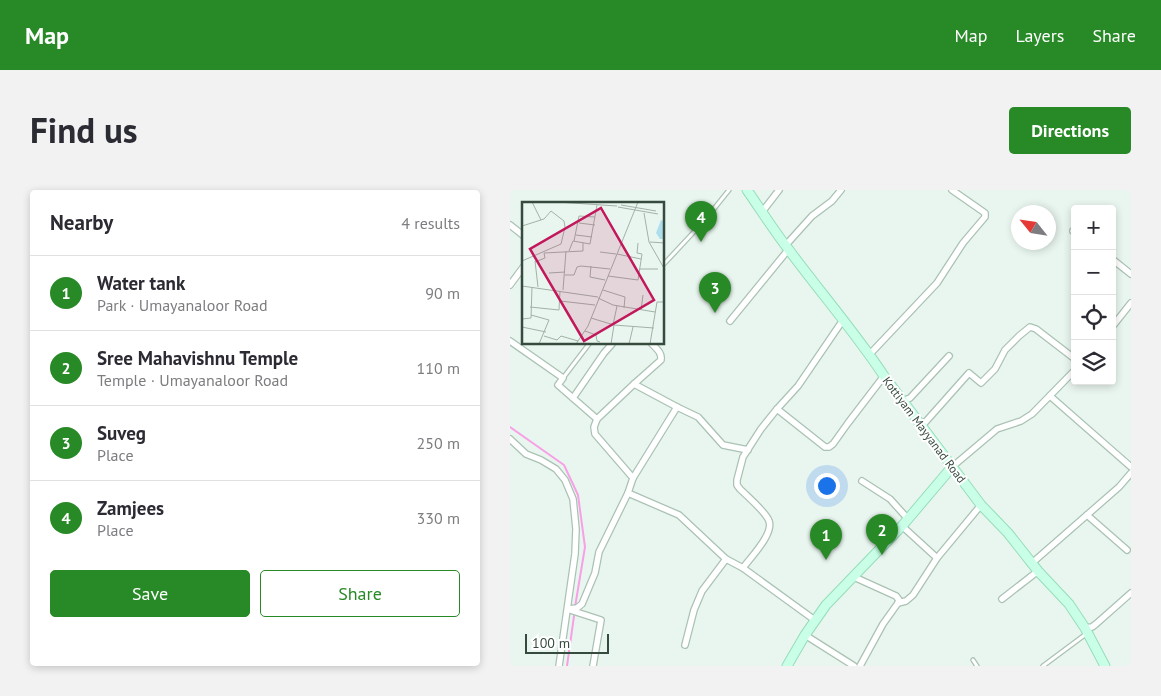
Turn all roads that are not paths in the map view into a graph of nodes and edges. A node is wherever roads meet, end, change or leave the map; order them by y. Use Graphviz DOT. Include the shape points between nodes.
graph roads {
  1 [pos="729,190"];
  2 [pos="747,190"];
  3 [pos="779,190"];
  4 [pos="841,190"];
  5 [pos="952,190"];
  6 [pos="762,212"];
  7 [pos="510,225"];
  8 [pos="522,234"];
  9 [pos="787,248"];
  10 [pos="1116,262"];
  11 [pos="665,263"];
  12 [pos="522,269"];
  13 [pos="1131,274"];
  14 [pos="510,285"];
  15 [pos="1131,303"];
  16 [pos="843,320"];
  17 [pos="730,321"];
  18 [pos="1116,322"];
  19 [pos="510,341"];
  20 [pos="522,342"];
  21 [pos="588,345"];
  22 [pos="611,345"];
  23 [pos="653,345"];
  24 [pos="519,346"];
  25 [pos="870,354"];
  26 [pos="949,356"];
  27 [pos="1071,356"];
  28 [pos="1071,374"];
  29 [pos="884,376"];
  30 [pos="564,378"];
  31 [pos="634,384"];
  32 [pos="1050,396"];
  33 [pos="573,398"];
  34 [pos="903,401"];
  35 [pos="677,407"];
  36 [pos="777,409"];
  37 [pos="597,419"];
  38 [pos="921,427"];
  39 [pos="510,439"];
  40 [pos="748,450"];
  41 [pos="952,467"];
  42 [pos="1131,467"];
  43 [pos="1131,473"];
  44 [pos="633,478"];
  45 [pos="862,480"];
  46 [pos="628,493"];
  47 [pos="981,505"];
  48 [pos="1087,515"];
  49 [pos="905,522"];
  50 [pos="1127,550"];
  51 [pos="937,558"];
  52 [pos="726,559"];
  53 [pos="1032,563"];
  54 [pos="743,568"];
  55 [pos="1038,571"];
  56 [pos="854,576"];
  57 [pos="1131,593"];
  58 [pos="1002,599"];
  59 [pos="898,603"];
  60 [pos="568,610"];
  61 [pos="816,621"];
  62 [pos="1087,631"];
  63 [pos="805,635"];
  64 [pos="685,645"];
  65 [pos="973,660"];
  66 [pos="559,666"];
  67 [pos="593,666"];
  68 [pos="787,666"];
  69 [pos="854,666"];
  70 [pos="860,666"];
  71 [pos="978,666"];
  72 [pos="1042,666"];
  73 [pos="1105,666"];
  1 -- 11 [label="lane"];
  2 -- 6 [label="main road, Kottiyam Mayyanad Road"];
  3 -- 6 [label="street"];
  4 -- 9 [label="street" via="812,216"];
  5 -- 25 [label="street" via="985,213 985,217 937,283"];
  6 -- 9 [label="main road, Kottiyam Mayyanad Road"];
  7 -- 8 [label="street"];
  9 -- 16 [label="main road, Kottiyam Mayyanad Road"];
  9 -- 17 [label="street"];
  10 -- 13 [label="street"];
  12 -- 14 [label="street"];
  15 -- 18 [label="street"];
  16 -- 25 [label="main road, Kottiyam Mayyanad Road"];
  16 -- 36 [label="street" via="798,386"];
  19 -- 24 [label="street"];
  20 -- 24 [label="street"];
  21 -- 30 [label="lane"];
  22 -- 33 [label="street"];
  23 -- 31 [label="street" via="662,356 661,360"];
  24 -- 30 [label="street"];
  25 -- 29 [label="main road, Kottiyam Mayyanad Road"];
  26 -- 34 [label="street" via="910,398"];
  27 -- 38 [label="street" via="1030,327 1005,350 995,369 981,383 969,373"];
  28 -- 32 [label="street"];
  29 -- 34 [label="main road, Kottiyam Mayyanad Road"];
  29 -- 36 [label="street" via="829,447"];
  30 -- 33 [label="street" via="558,384"];
  31 -- 35 [label="street"];
  31 -- 37 [label="street"];
  32 -- 41 [label="street" via="1021,421 997,429"];
  32 -- 42 [label="street"];
  33 -- 37 [label="street"];
  34 -- 38 [label="main road, Kottiyam Mayyanad Road"];
  35 -- 40 [label="street" via="698,417 723,445"];
  35 -- 44 [label="street"];
  36 -- 40 [label="street"];
  37 -- 44 [label="street" via="595,434"];
  38 -- 41 [label="main road, Kottiyam Mayyanad Road"];
  39 -- 60 [label="street" via="526,454 556,469 573,499 575,554"];
  40 -- 54 [label="street" via="738,472 737,485 770,523 766,537"];
  41 -- 47 [label="main road, Kottiyam Mayyanad Road"];
  41 -- 49 [label="main road"];
  43 -- 48 [label="street"];
  44 -- 46 [label="street"];
  45 -- 49 [label="street" via="890,500"];
  46 -- 52 [label="street" via="679,515"];
  46 -- 60 [label="street" via="602,546 585,599 577,608"];
  47 -- 51 [label="street"];
  47 -- 53 [label="main road, Kottiyam Mayyanad Road"];
  48 -- 50 [label="street"];
  48 -- 53 [label="street"];
  49 -- 51 [label="street"];
  49 -- 56 [label="main road"];
  51 -- 59 [label="street" via="913,595"];
  52 -- 54 [label="street"];
  52 -- 64 [label="street" via="702,591"];
  53 -- 55 [label="main road, Kottiyam Mayyanad Road"];
  54 -- 61 [label="street"];
  55 -- 58 [label="street"];
  55 -- 62 [label="main road, Kottiyam Mayyanad Road" via="1069,604"];
  56 -- 59 [label="street" via="896,596"];
  56 -- 61 [label="main road" via="826,605"];
  57 -- 62 [label="street"];
  59 -- 70 [label="street" via="882,624"];
  60 -- 66 [label="street"];
  60 -- 67 [label="street" via="601,620"];
  61 -- 63 [label="main road"];
  62 -- 72 [label="lane"];
  62 -- 73 [label="main road, Kottiyam Mayyanad Road"];
  63 -- 68 [label="main road"];
  63 -- 69 [label="street"];
  65 -- 71 [label="lane"];
}
